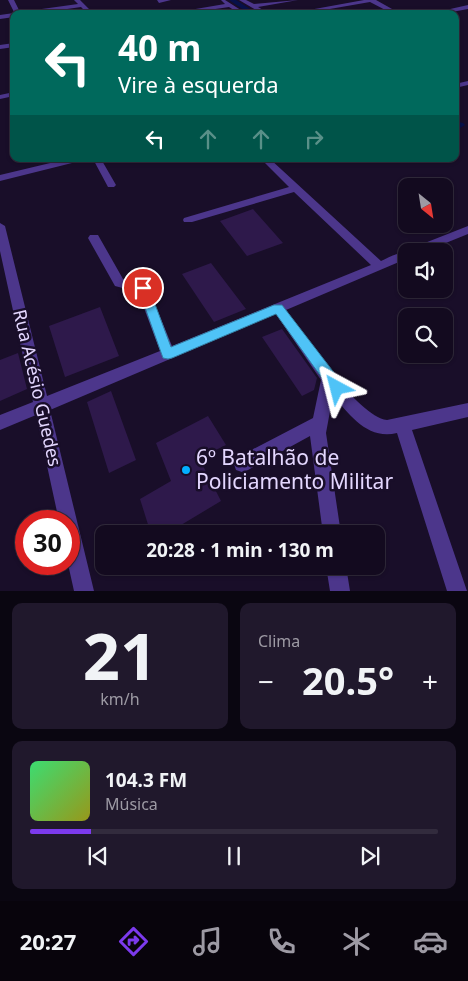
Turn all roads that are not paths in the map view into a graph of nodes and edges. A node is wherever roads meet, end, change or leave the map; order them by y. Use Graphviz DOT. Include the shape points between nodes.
graph roads {
  1 [pos="168,0"];
  2 [pos="221,0"];
  3 [pos="242,0"];
  4 [pos="295,0"];
  5 [pos="371,0"];
  6 [pos="159,1"];
  7 [pos="79,2"];
  8 [pos="230,5"];
  9 [pos="254,6"];
  10 [pos="382,6"];
  11 [pos="372,7"];
  12 [pos="468,7"];
  13 [pos="39,10"];
  14 [pos="196,10"];
  15 [pos="238,10"];
  16 [pos="260,10"];
  17 [pos="313,10"];
  18 [pos="390,10"];
  19 [pos="452,10"];
  20 [pos="65,162"];
  21 [pos="99,162"];
  22 [pos="268,162"];
  23 [pos="0,178"];
  24 [pos="111,185"];
  25 [pos="298,188"];
  26 [pos="188,220"];
  27 [pos="0,226"];
  28 [pos="468,230"];
  29 [pos="94,238"];
  30 [pos="436,243"];
  31 [pos="398,258"];
  32 [pos="379,266"];
  33 [pos="278,308"];
  34 [pos="168,354"];
  35 [pos="329,378"];
  36 [pos="42,406"];
  37 [pos="468,410"];
  38 [pos="0,423"];
  39 [pos="319,423"];
  40 [pos="402,424"];
  41 [pos="242,464"];
  42 [pos="65,510"];
  43 [pos="331,525"];
  44 [pos="80,574"];
  45 [pos="337,575"];
  46 [pos="84,591"];
  47 [pos="340,591"];
  48 [pos="457,591"];
  1 -- 6 [label="street"];
  2 -- 8 [label="street"];
  3 -- 9 [label="street"];
  4 -- 9 [label="street"];
  5 -- 10 [label="street"];
  5 -- 17 [label="street"];
  7 -- 13 [label="street"];
  8 -- 14 [label="street"];
  8 -- 15 [label="street"];
  9 -- 16 [label="street"];
  10 -- 11 [label="street"];
  10 -- 18 [label="street"];
  12 -- 19 [label="street"];
  20 -- 23 [label="street"];
  21 -- 24 [label="street"];
  22 -- 25 [label="street"];
  25 -- 26 [label="street"];
  25 -- 32 [label="street"];
  27 -- 36 [label="street, Rua Acésio Guedes"];
  28 -- 30 [label="street"];
  29 -- 34 [label="street" via="119,283 143,288"];
  31 -- 32 [label="street"];
  32 -- 33 [label="street"];
  33 -- 34 [label="street"];
  33 -- 35 [label="street"];
  34 -- 36 [label="street"];
  35 -- 39 [label="street"];
  35 -- 40 [label="street" via="368,422 387,428"];
  36 -- 38 [label="street"];
  36 -- 42 [label="street, Rua Acésio Guedes"];
  37 -- 40 [label="street"];
  39 -- 41 [label="street"];
  39 -- 43 [label="street"];
  40 -- 48 [label="street"];
  44 -- 46 [label="street, Rua Acésio Guedes"];
  45 -- 47 [label="street"];
}
